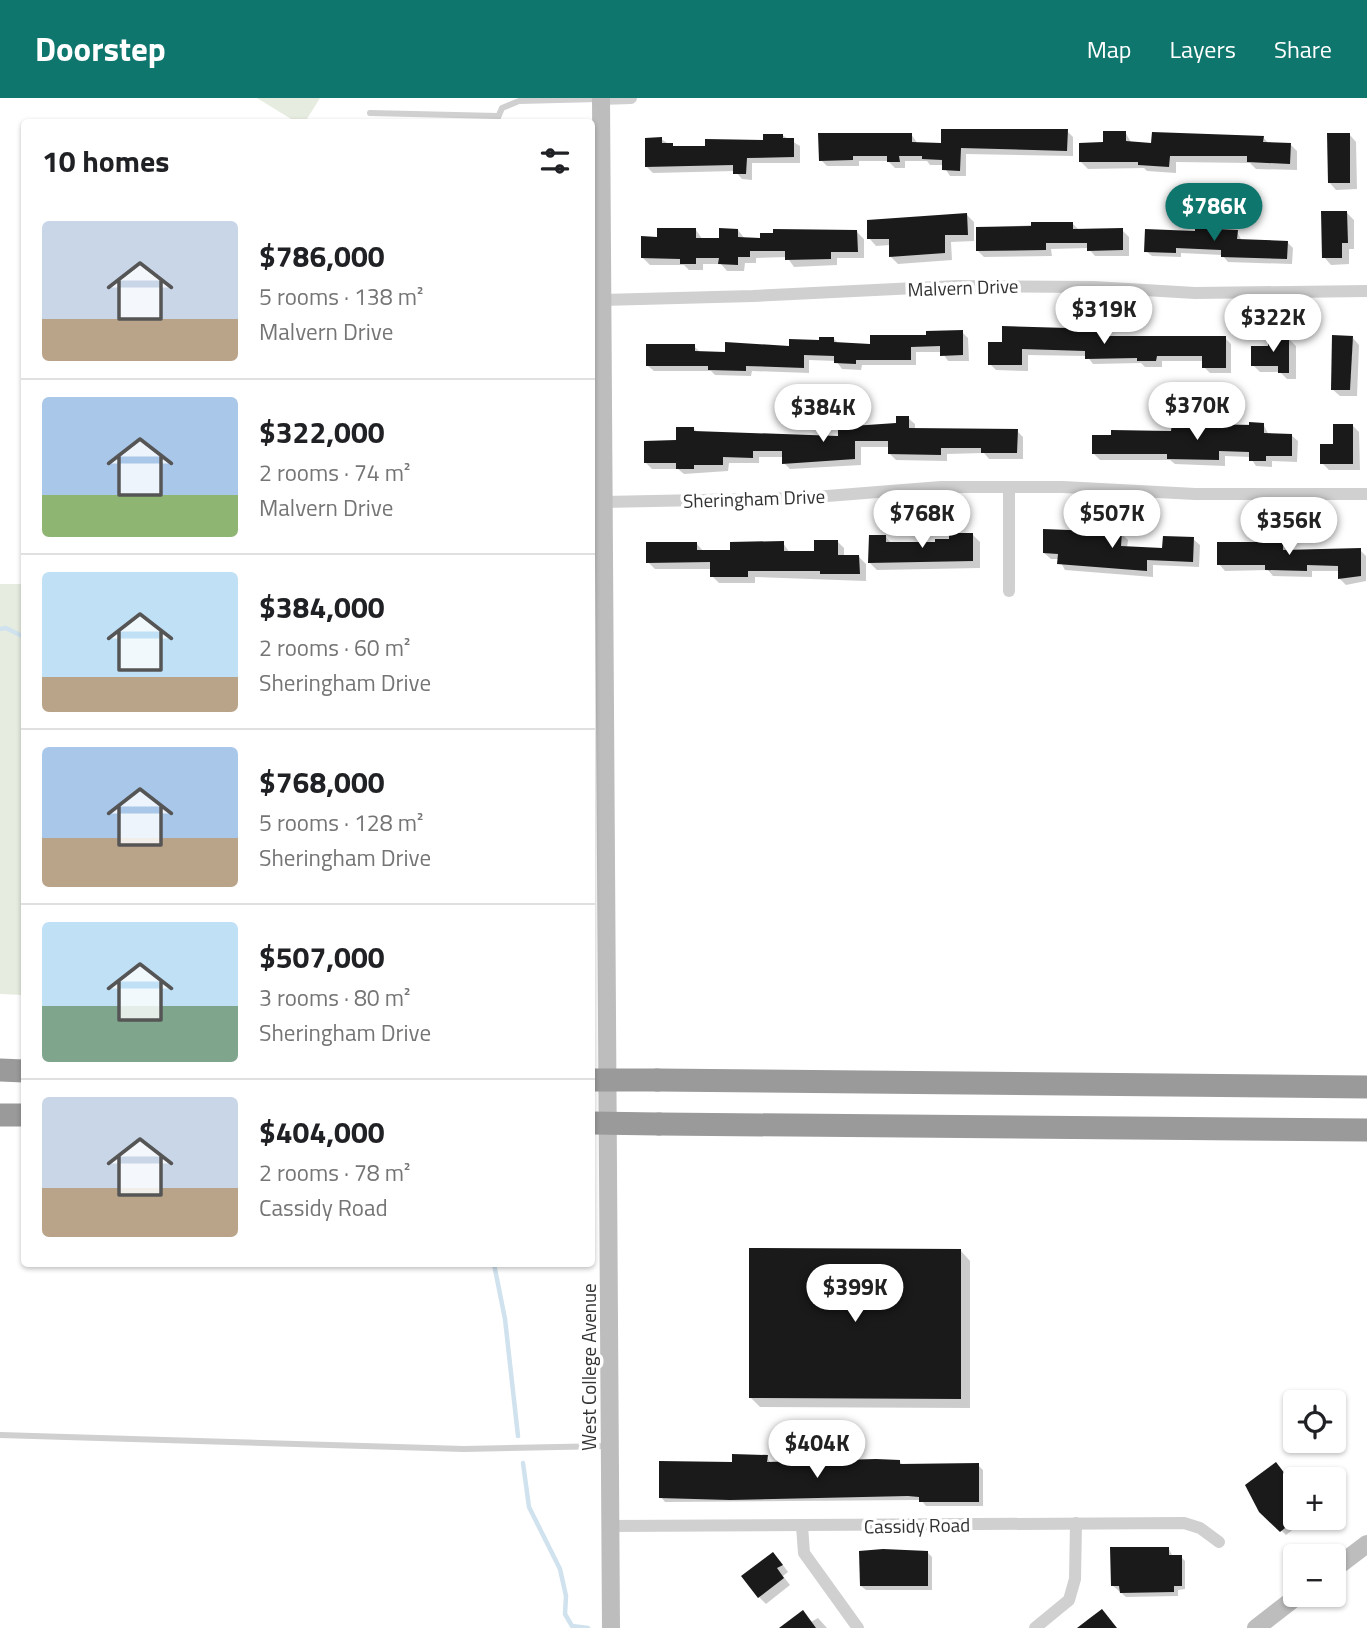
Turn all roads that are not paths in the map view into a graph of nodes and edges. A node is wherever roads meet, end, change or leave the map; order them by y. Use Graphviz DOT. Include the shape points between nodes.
graph roads {
  1 [pos="601,98"];
  2 [pos="631,98"];
  3 [pos="370,113"];
  4 [pos="497,119"];
  5 [pos="1367,291"];
  6 [pos="597,299"];
  7 [pos="1009,487"];
  8 [pos="1367,494"];
  9 [pos="597,502"];
  10 [pos="1009,591"];
  11 [pos="598,620"];
  12 [pos="0,1070"];
  13 [pos="21,1071"];
  14 [pos="595,1080"];
  15 [pos="1367,1087"];
  16 [pos="0,1115"];
  17 [pos="21,1115"];
  18 [pos="595,1123"];
  19 [pos="1367,1130"];
  20 [pos="0,1435"];
  21 [pos="610,1446"];
  22 [pos="1076,1523"];
  23 [pos="610,1526"];
  24 [pos="802,1526"];
  25 [pos="1219,1542"];
  26 [pos="1367,1544"];
  27 [pos="1346,1560"];
  28 [pos="1283,1607"];
  29 [pos="611,1628"];
  30 [pos="858,1628"];
  31 [pos="1035,1628"];
  32 [pos="1256,1628"];
  1 -- 2 [label="street"];
  1 -- 4 [label="lane" via="519,101 502,108"];
  1 -- 6 [label="main road, West College Avenue"];
  3 -- 4 [label="lane"];
  5 -- 6 [label="street, Malvern Drive" via="1195,293 957,286"];
  6 -- 9 [label="main road, West College Avenue"];
  7 -- 8 [label="street, Sheringham Drive"];
  7 -- 9 [label="street, Sheringham Drive"];
  7 -- 10 [label="street"];
  9 -- 11 [label="main road, West College Avenue"];
  11 -- 21 [label="main road, West College Avenue"];
  12 -- 13 [label="highway"];
  14 -- 15 [label="highway, bridge"];
  16 -- 17 [label="highway"];
  18 -- 19 [label="highway, bridge"];
  20 -- 21 [label="lane" via="464,1449"];
  21 -- 23 [label="main road, West College Avenue"];
  22 -- 24 [label="street, Cassidy Road"];
  22 -- 25 [label="street, Cassidy Road" via="1184,1523"];
  22 -- 31 [label="street" via="1075,1579 1069,1600"];
  23 -- 24 [label="street, Cassidy Road"];
  23 -- 29 [label="main road, West College Avenue"];
  24 -- 30 [label="street" via="804,1553"];
  26 -- 27 [label="main road"];
  28 -- 32 [label="main road"];
}
